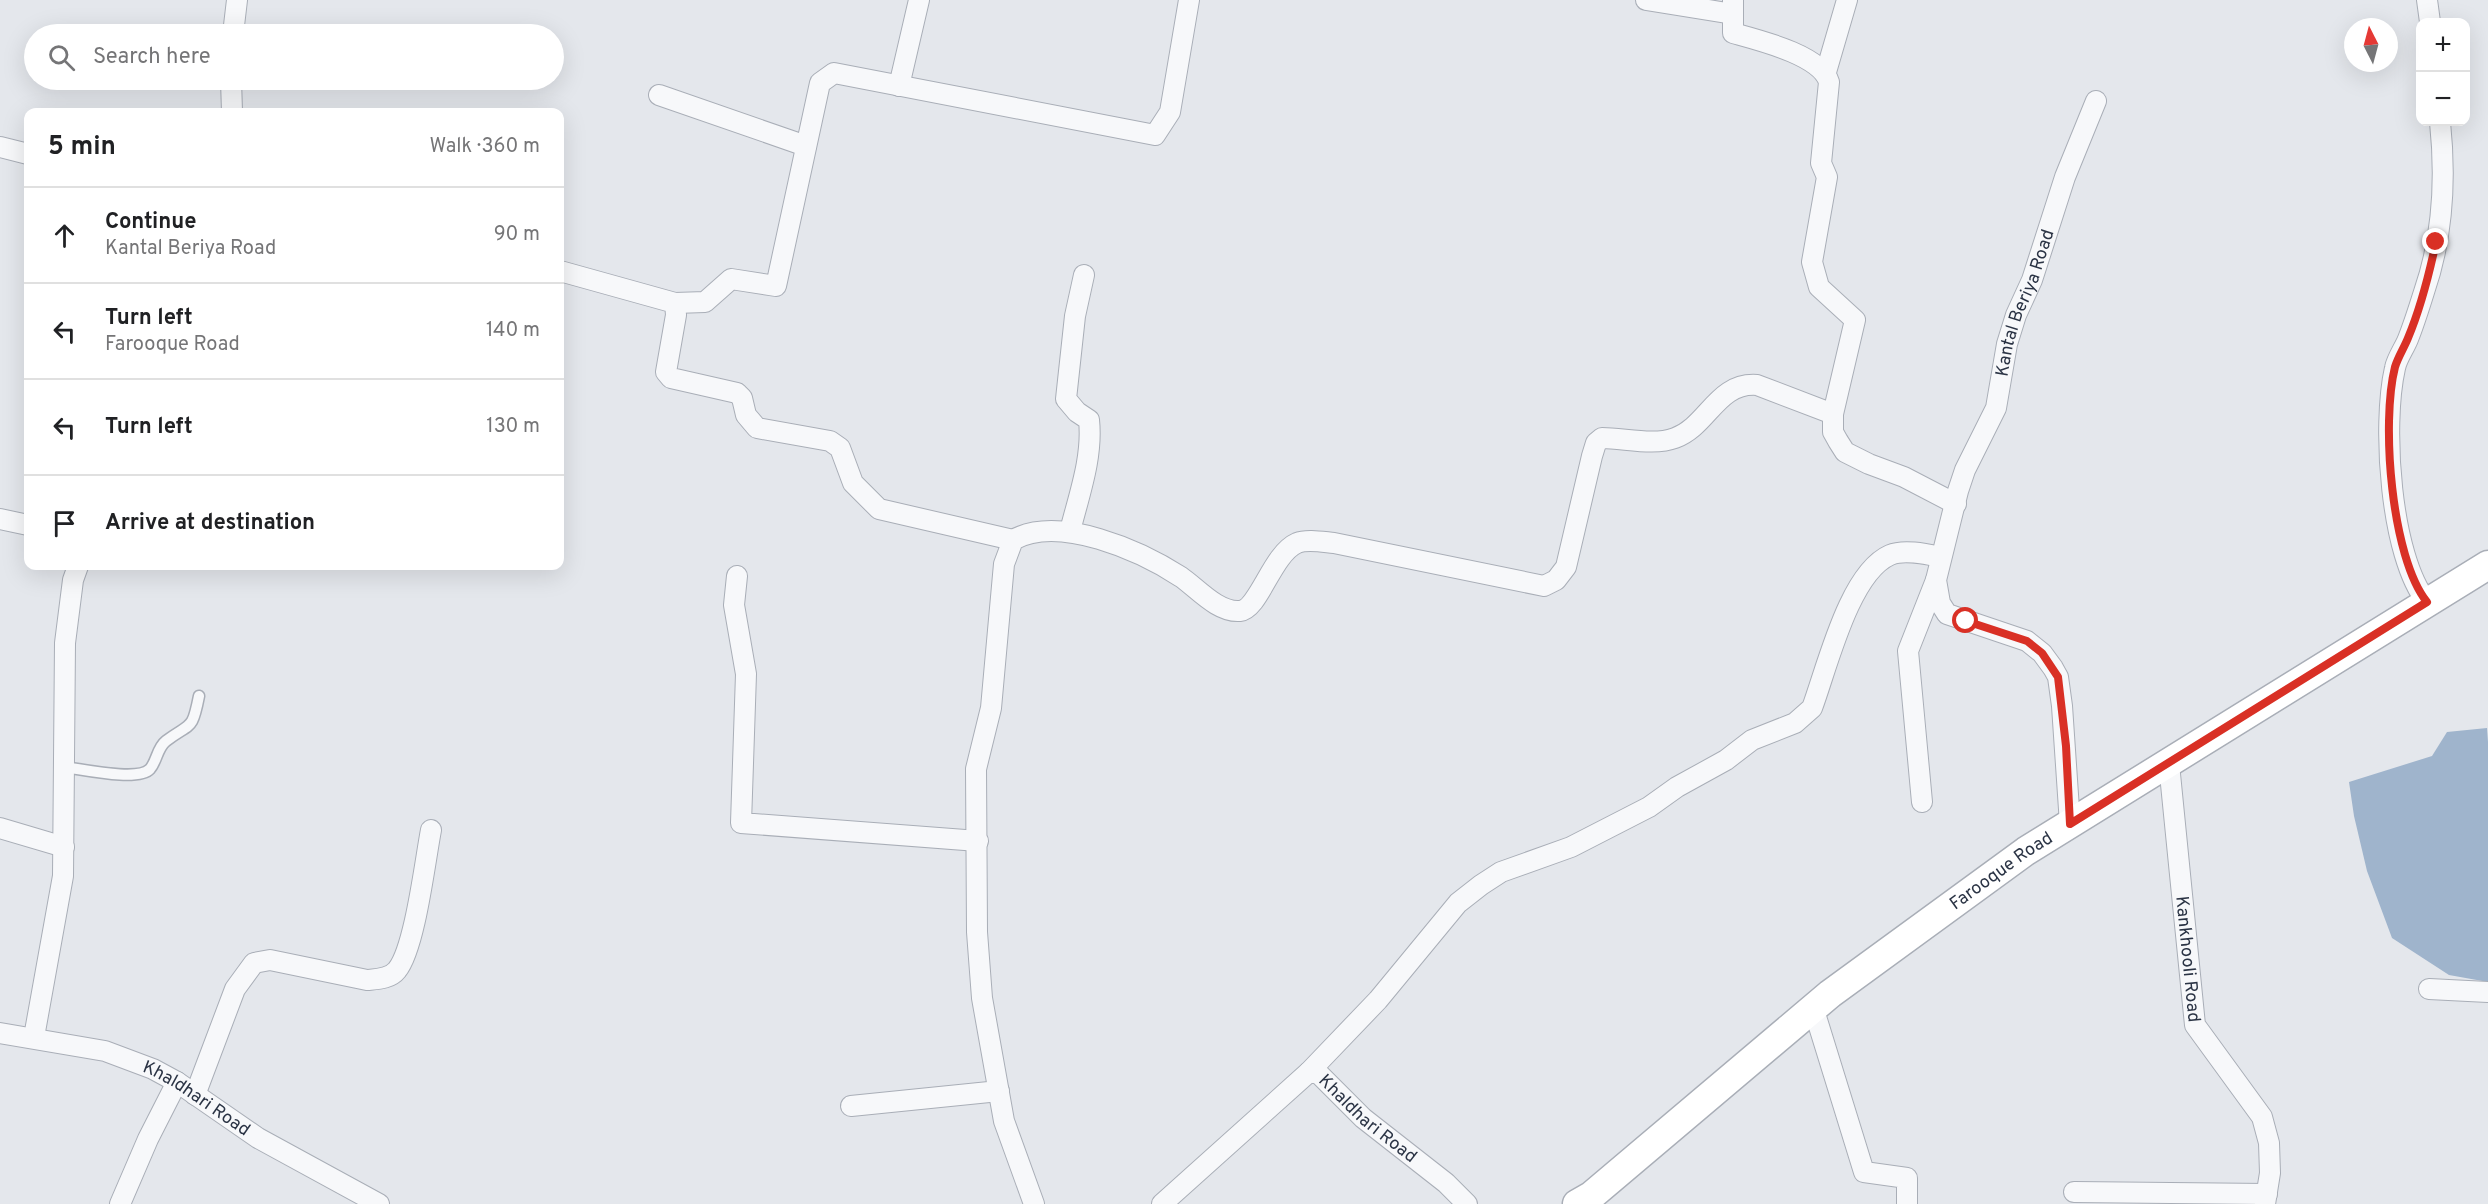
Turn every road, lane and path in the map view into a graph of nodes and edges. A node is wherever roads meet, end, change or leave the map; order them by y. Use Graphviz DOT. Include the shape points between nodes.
graph roads {
  1 [pos="237,0"];
  2 [pos="919,0"];
  3 [pos="1189,0"];
  4 [pos="1646,0"];
  5 [pos="1847,0"];
  6 [pos="2427,0"];
  7 [pos="1733,7"];
  8 [pos="2429,18"];
  9 [pos="233,24"];
  10 [pos="1826,72"];
  11 [pos="899,86"];
  12 [pos="231,90"];
  13 [pos="659,95"];
  14 [pos="2096,101"];
  15 [pos="232,108"];
  16 [pos="2440,126"];
  17 [pos="806,146"];
  18 [pos="0,147"];
  19 [pos="24,153"];
  20 [pos="564,272"];
  21 [pos="1084,275"];
  22 [pos="675,303"];
  23 [pos="1833,414"];
  24 [pos="1956,504"];
  25 [pos="0,519"];
  26 [pos="24,524"];
  27 [pos="1070,531"];
  28 [pos="1013,540"];
  29 [pos="1940,557"];
  30 [pos="2488,565"];
  31 [pos="77,570"];
  32 [pos="737,576"];
  33 [pos="1936,580"];
  34 [pos="2427,602"];
  35 [pos="199,696"];
  36 [pos="2169,764"];
  37 [pos="64,767"];
  38 [pos="1922,802"];
  39 [pos="2070,824"];
  40 [pos="0,828"];
  41 [pos="431,830"];
  42 [pos="978,841"];
  43 [pos="63,847"];
  44 [pos="2429,989"];
  45 [pos="2488,992"];
  46 [pos="1813,1007"];
  47 [pos="0,1033"];
  48 [pos="34,1037"];
  49 [pos="1309,1072"];
  50 [pos="177,1082"];
  51 [pos="999,1091"];
  52 [pos="195,1095"];
  53 [pos="851,1106"];
  54 [pos="2074,1192"];
  55 [pos="2266,1199"];
  56 [pos="1587,1201"];
  57 [pos="120,1204"];
  58 [pos="379,1204"];
  59 [pos="1034,1204"];
  60 [pos="1162,1204"];
  61 [pos="1467,1204"];
  62 [pos="1907,1204"];
  1 -- 9 [label="street"];
  2 -- 11 [label="street"];
  3 -- 11 [label="street" via="1170,112 1155,135"];
  4 -- 7 [label="street"];
  5 -- 10 [label="street"];
  6 -- 8 [label="street"];
  7 -- 10 [label="street" via="1733,33 1806,57"];
  10 -- 23 [label="street" via="1828,97 1821,163 1827,177 1812,262 1819,287 1855,320"];
  11 -- 17 [label="street" via="834,73 820,83"];
  12 -- 15 [label="street"];
  13 -- 17 [label="street"];
  14 -- 24 [label="street, Kantal Beriya Road" via="2013,325 1996,408 1965,470"];
  16 -- 34 [label="street" via="2443,196 2436,242 2426,289 2395,366 2390,397 2391,478 2399,536 2417,590"];
  17 -- 22 [label="street" via="776,286 731,279 705,302"];
  18 -- 19 [label="street"];
  20 -- 22 [label="street"];
  21 -- 27 [label="street" via="1075,316 1066,399 1089,420 1091,433"];
  22 -- 28 [label="street" via="666,372 671,378 737,393 746,415 757,428 830,441 840,448 853,483 879,508"];
  23 -- 24 [label="street" via="1833,432 1845,452"];
  23 -- 27 [label="street" via="1745,384 1725,394 1677,438 1602,438 1592,456 1566,567 1556,580 1544,586 1334,543 1301,542 1273,565 1250,607 1240,611 1223,607 1180,577 1138,556"];
  24 -- 29 [label="street, Kantal Beriya Road"];
  25 -- 26 [label="street"];
  27 -- 28 [label="street" via="1038,532"];
  28 -- 42 [label="street" via="1004,564 991,708 976,769"];
  29 -- 33 [label="street, Kantal Beriya Road"];
  29 -- 49 [label="street" via="1892,554 1869,571 1835,636 1812,708 1805,716 1752,740 1649,807 1598,834 1502,872 1480,885 1458,903 1378,1000"];
  30 -- 34 [label="main road, Farooque Road"];
  31 -- 37 [label="street" via="65,643"];
  32 -- 42 [label="street" via="734,605 746,674 741,823"];
  33 -- 38 [label="street" via="1908,651"];
  33 -- 39 [label="street, Kantal Beriya Road" via="1940,603 1947,614 2027,641 2042,653 2058,677"];
  34 -- 36 [label="main road, Farooque Road"];
  35 -- 37 [label="lane" via="187,729 166,741 143,773 126,775"];
  36 -- 39 [label="main road, Farooque Road"];
  36 -- 55 [label="street, Kankhooli Road" via="2195,1024 2262,1117 2270,1143"];
  37 -- 43 [label="street"];
  39 -- 46 [label="main road, Farooque Road" via="2026,851"];
  40 -- 43 [label="street"];
  41 -- 52 [label="street" via="410,938 396,972 367,980 270,960 254,963 235,989"];
  42 -- 51 [label="street" via="979,969"];
  43 -- 48 [label="street" via="60,898"];
  44 -- 45 [label="street"];
  46 -- 56 [label="main road, Farooque Road"];
  46 -- 62 [label="street" via="1864,1172 1907,1178"];
  47 -- 48 [label="street, Khaldhari Road"];
  48 -- 50 [label="street, Khaldhari Road" via="105,1051"];
  49 -- 60 [label="street, Khaldhari Road"];
  49 -- 61 [label="street, Khaldhari Road" via="1319,1074 1363,1119"];
  50 -- 52 [label="street, Khaldhari Road"];
  50 -- 57 [label="street"];
  51 -- 53 [label="street"];
  51 -- 59 [label="street" via="1004,1121"];
  52 -- 58 [label="street, Khaldhari Road" via="258,1138"];
  54 -- 55 [label="street"];
}
